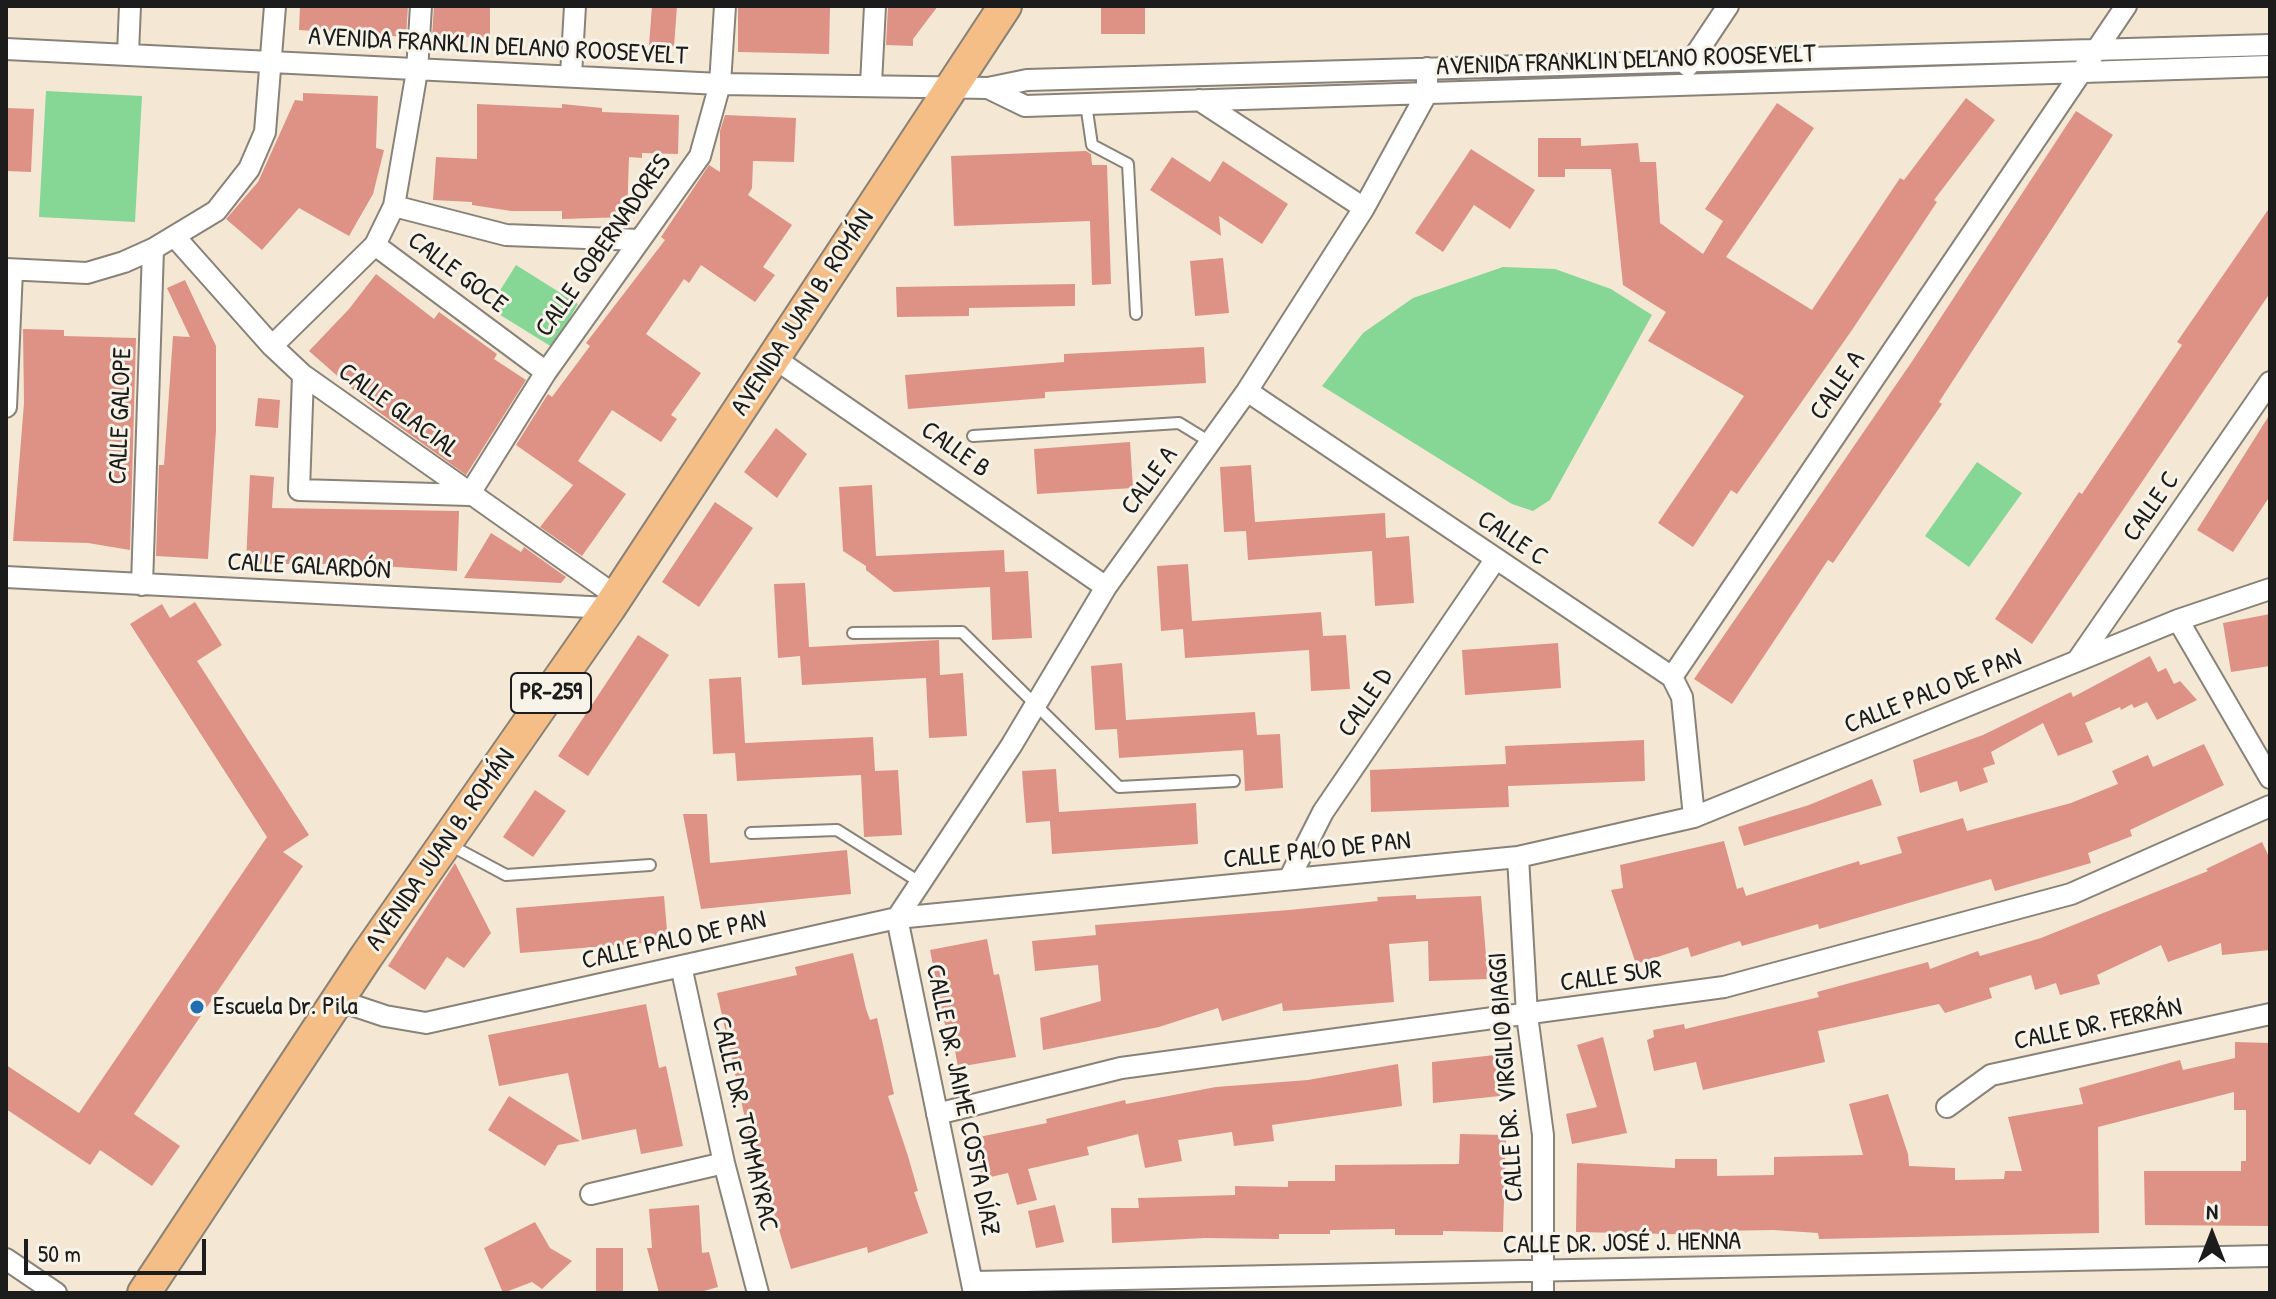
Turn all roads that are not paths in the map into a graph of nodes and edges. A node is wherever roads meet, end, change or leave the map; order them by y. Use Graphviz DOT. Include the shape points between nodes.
graph roads {
  1 [pos="130,6"];
  2 [pos="275,6"];
  3 [pos="421,6"];
  4 [pos="575,6"];
  5 [pos="725,6"];
  6 [pos="875,6"];
  7 [pos="1005,6"];
  8 [pos="1728,6"];
  9 [pos="2126,6"];
  10 [pos="2270,45"];
  11 [pos="6,49"];
  12 [pos="2096,49"];
  13 [pos="128,53"];
  14 [pos="1692,60"];
  15 [pos="272,62"];
  16 [pos="2270,66"];
  17 [pos="1427,68"];
  18 [pos="417,71"];
  19 [pos="2083,72"];
  20 [pos="571,75"];
  21 [pos="720,84"];
  22 [pos="871,84"];
  23 [pos="1677,85"];
  24 [pos="949,87"];
  25 [pos="988,88"];
  26 [pos="1427,93"];
  27 [pos="1199,100"];
  28 [pos="1086,104"];
  29 [pos="394,206"];
  30 [pos="1364,208"];
  31 [pos="175,237"];
  32 [pos="640,240"];
  33 [pos="375,245"];
  34 [pos="153,249"];
  35 [pos="9,270"];
  36 [pos="1136,314"];
  37 [pos="272,346"];
  38 [pos="774,358"];
  39 [pos="546,372"];
  40 [pos="303,375"];
  41 [pos="2270,382"];
  42 [pos="1247,391"];
  43 [pos="6,407"];
  44 [pos="973,436"];
  45 [pos="1210,442"];
  46 [pos="469,495"];
  47 [pos="1495,560"];
  48 [pos="6,577"];
  49 [pos="142,585"];
  50 [pos="1106,587"];
  51 [pos="2270,589"];
  52 [pos="613,602"];
  53 [pos="2178,620"];
  54 [pos="853,633"];
  55 [pos="2077,661"];
  56 [pos="1672,677"];
  57 [pos="1035,706"];
  58 [pos="2270,778"];
  59 [pos="1234,781"];
  60 [pos="2270,806"];
  61 [pos="1694,817"];
  62 [pos="751,833"];
  63 [pos="446,843"];
  64 [pos="1518,857"];
  65 [pos="650,865"];
  66 [pos="1289,879"];
  67 [pos="921,883"];
  68 [pos="897,918"];
  69 [pos="681,966"];
  70 [pos="337,1000"];
  71 [pos="2270,1014"];
  72 [pos="1527,1015"];
  73 [pos="1947,1107"];
  74 [pos="937,1114"];
  75 [pos="724,1163"];
  76 [pos="591,1194"];
  77 [pos="2270,1256"];
  78 [pos="6,1259"];
  79 [pos="1543,1271"];
  80 [pos="974,1287"];
  81 [pos="56,1293"];
  82 [pos="144,1293"];
  83 [pos="758,1293"];
  84 [pos="1543,1293"];
  1 -- 13 [label="street"];
  2 -- 15 [label="street"];
  3 -- 18 [label="street"];
  4 -- 20 [label="street"];
  5 -- 21 [label="street, CALLE GOBERNADORES"];
  6 -- 22 [label="street"];
  7 -- 24 [label="main road, PR-259"];
  8 -- 14 [label="street"];
  9 -- 12 [label="street, CALLE A"];
  10 -- 12 [label="street, AVENIDA FRANKLIN DELANO ROOSEVELT"];
  11 -- 13 [label="street, AVENIDA FRANKLIN DELANO ROOSEVELT"];
  12 -- 14 [label="street, AVENIDA FRANKLIN DELANO ROOSEVELT"];
  12 -- 19 [label="street, CALLE A"];
  13 -- 15 [label="street, AVENIDA FRANKLIN DELANO ROOSEVELT"];
  14 -- 17 [label="street, AVENIDA FRANKLIN DELANO ROOSEVELT"];
  14 -- 23 [label="street"];
  15 -- 18 [label="street, AVENIDA FRANKLIN DELANO ROOSEVELT"];
  15 -- 31 [label="street" via="265,132 249,169 216,211"];
  16 -- 19 [label="street, AVENIDA FRANKLIN DELANO ROOSEVELT"];
  17 -- 25 [label="street, AVENIDA FRANKLIN DELANO ROOSEVELT" via="1027,80"];
  17 -- 26 [label="street, CALLE A"];
  18 -- 20 [label="street, AVENIDA FRANKLIN DELANO ROOSEVELT"];
  18 -- 29 [label="street"];
  19 -- 23 [label="street, AVENIDA FRANKLIN DELANO ROOSEVELT"];
  19 -- 56 [label="street, CALLE A"];
  20 -- 21 [label="street, AVENIDA FRANKLIN DELANO ROOSEVELT"];
  21 -- 22 [label="street, AVENIDA FRANKLIN DELANO ROOSEVELT"];
  21 -- 32 [label="street, CALLE GOBERNADORES" via="700,156"];
  22 -- 24 [label="street, AVENIDA FRANKLIN DELANO ROOSEVELT"];
  23 -- 26 [label="street, AVENIDA FRANKLIN DELANO ROOSEVELT"];
  24 -- 25 [label="street, AVENIDA FRANKLIN DELANO ROOSEVELT"];
  24 -- 38 [label="main road, AVENIDA JUAN B. ROMÁN / PR-259"];
  25 -- 28 [label="street, AVENIDA FRANKLIN DELANO ROOSEVELT" via="1025,106"];
  26 -- 27 [label="street, AVENIDA FRANKLIN DELANO ROOSEVELT"];
  26 -- 30 [label="street, CALLE A"];
  27 -- 28 [label="street, AVENIDA FRANKLIN DELANO ROOSEVELT"];
  27 -- 30 [label="street"];
  28 -- 36 [label="lane" via="1092,145 1128,164"];
  29 -- 32 [label="street" via="506,235"];
  29 -- 33 [label="street"];
  30 -- 42 [label="street, CALLE A"];
  31 -- 34 [label="street"];
  31 -- 37 [label="street, CALLE GLACIAL"];
  32 -- 39 [label="street, CALLE GOBERNADORES"];
  33 -- 37 [label="street"];
  33 -- 39 [label="street, CALLE GOCE"];
  34 -- 35 [label="street" via="87,273"];
  34 -- 49 [label="street, CALLE GALOPE"];
  35 -- 43 [label="street"];
  37 -- 40 [label="street, CALLE GLACIAL"];
  38 -- 50 [label="street, CALLE B"];
  38 -- 52 [label="main road, AVENIDA JUAN B. ROMÁN / PR-259"];
  39 -- 46 [label="street, CALLE GOBERNADORES"];
  40 -- 46 [label="street, CALLE GLACIAL"];
  40 -- 46 [label="street" via="299,490"];
  41 -- 55 [label="street, CALLE C"];
  42 -- 45 [label="street, CALLE A"];
  42 -- 47 [label="street, CALLE C"];
  44 -- 45 [label="lane" via="1179,423"];
  45 -- 50 [label="street, CALLE A"];
  46 -- 52 [label="street, CALLE GLACIAL"];
  47 -- 56 [label="street, CALLE C"];
  47 -- 66 [label="street, CALLE D" via="1323,812"];
  48 -- 49 [label="street, CALLE GALARDÓN"];
  49 -- 52 [label="street, CALLE GALARDÓN"];
  50 -- 57 [label="street, CALLE A"];
  51 -- 53 [label="street, CALLE PALO DE PAN"];
  52 -- 63 [label="main road, AVENIDA JUAN B. ROMÁN / PR-259"];
  53 -- 55 [label="street, CALLE PALO DE PAN"];
  53 -- 58 [label="street"];
  54 -- 57 [label="lane" via="962,632"];
  55 -- 61 [label="street, CALLE PALO DE PAN"];
  56 -- 61 [label="street" via="1682,697"];
  57 -- 59 [label="lane" via="1119,787"];
  57 -- 67 [label="street, CALLE A"];
  60 -- 72 [label="street, CALLE SUR" via="2071,894 1724,987"];
  61 -- 64 [label="street, CALLE PALO DE PAN"];
  62 -- 67 [label="lane" via="837,830"];
  63 -- 65 [label="lane" via="506,875"];
  63 -- 70 [label="main road, AVENIDA JUAN B. ROMÁN / PR-259"];
  64 -- 66 [label="street, CALLE PALO DE PAN"];
  64 -- 72 [label="street, CALLE DR. VIRGILIO BIAGGI"];
  66 -- 68 [label="street, CALLE PALO DE PAN"];
  67 -- 68 [label="street, CALLE A"];
  68 -- 69 [label="street, CALLE PALO DE PAN"];
  68 -- 74 [label="street, CALLE DR. JAIME COSTA DÍAZ"];
  69 -- 70 [label="street, CALLE PALO DE PAN" via="426,1023"];
  69 -- 75 [label="street, CALLE DR. TOMMAYRAC"];
  70 -- 82 [label="main road, AVENIDA JUAN B. ROMÁN / PR-259"];
  71 -- 73 [label="street, CALLE DR. FERRÁN" via="1991,1075"];
  72 -- 74 [label="street, CALLE SUR" via="1121,1068"];
  72 -- 79 [label="street, CALLE DR. VIRGILIO BIAGGI" via="1543,1135"];
  74 -- 80 [label="street, CALLE DR. JAIME COSTA DÍAZ"];
  75 -- 76 [label="street"];
  75 -- 83 [label="street, CALLE DR. TOMMAYRAC"];
  77 -- 79 [label="street, CALLE DR. JOSÉ J. HENNA"];
  78 -- 81 [label="street"];
  79 -- 80 [label="street, CALLE DR. JOSÉ J. HENNA"];
  79 -- 84 [label="street, CALLE DR. VIRGILIO BIAGGI"];
}
